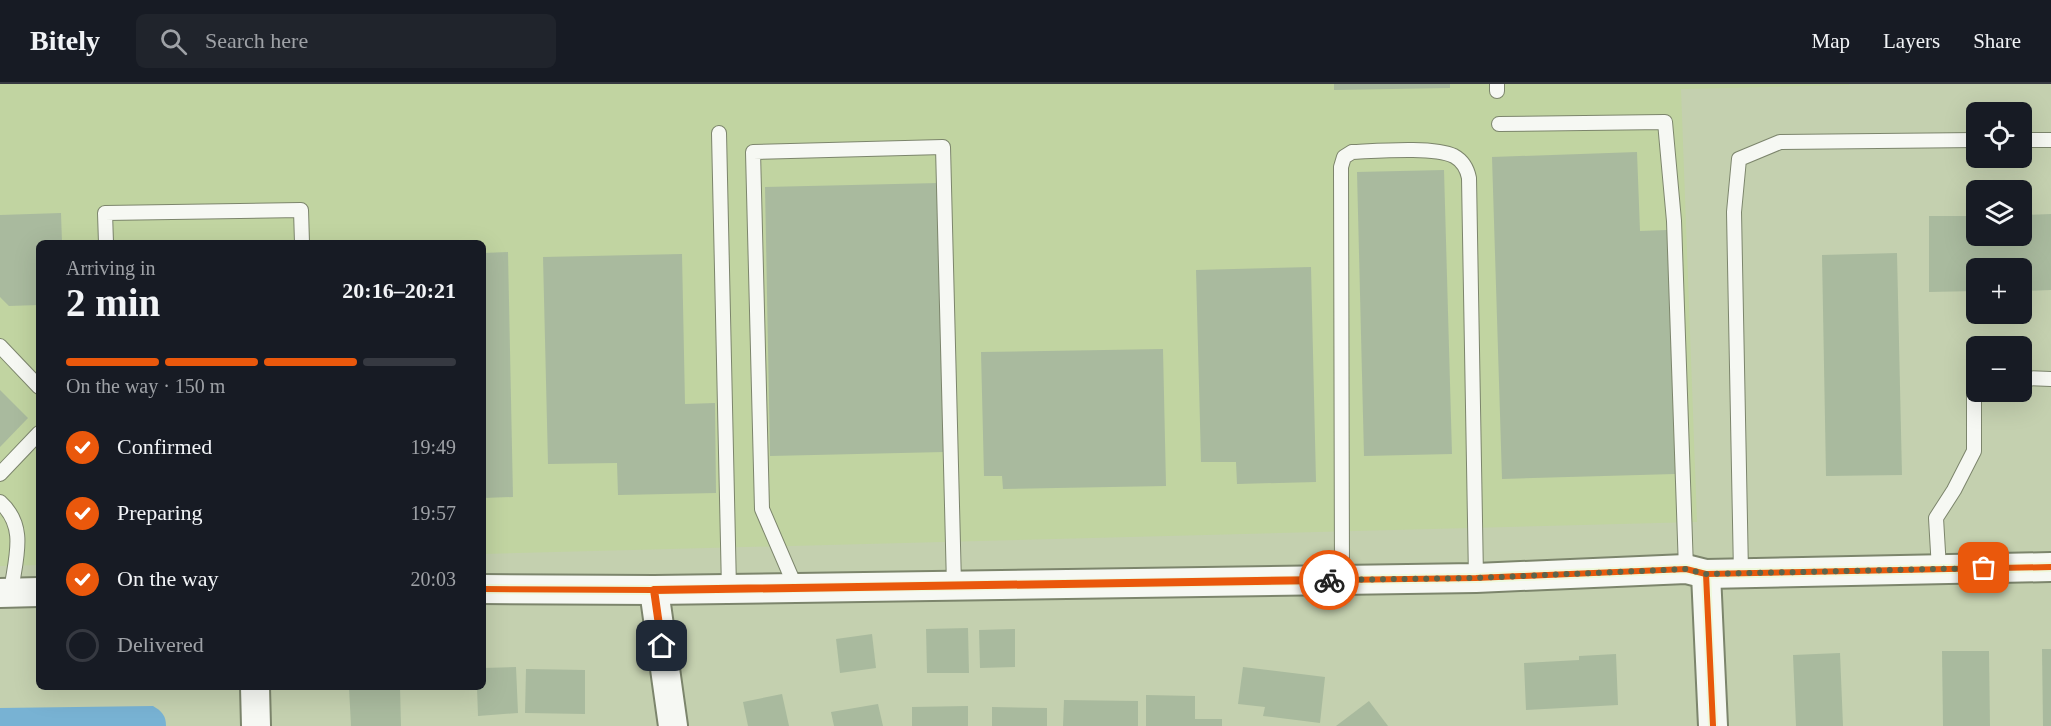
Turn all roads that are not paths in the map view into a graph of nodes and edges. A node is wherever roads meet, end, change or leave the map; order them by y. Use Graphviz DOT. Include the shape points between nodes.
graph roads {
  1 [pos="1499,124"];
  2 [pos="719,133"];
  3 [pos="1966,140"];
  4 [pos="2032,140"];
  5 [pos="2051,140"];
  6 [pos="106,240"];
  7 [pos="302,240"];
  8 [pos="0,346"];
  9 [pos="2032,378"];
  10 [pos="2051,379"];
  11 [pos="36,384"];
  12 [pos="1974,402"];
  13 [pos="36,436"];
  14 [pos="0,474"];
  15 [pos="0,502"];
  16 [pos="2051,567"];
  17 [pos="1939,569"];
  18 [pos="1696,571"];
  19 [pos="1741,573"];
  20 [pos="1476,578"];
  21 [pos="1342,579"];
  22 [pos="954,585"];
  23 [pos="796,588"];
  24 [pos="486,589"];
  25 [pos="729,589"];
  26 [pos="654,590"];
  27 [pos="17,592"];
  28 [pos="255,690"];
  29 [pos="256,726"];
  30 [pos="673,726"];
  31 [pos="1713,726"];
  1 -- 18 [label="lane" via="1665,122"];
  2 -- 25 [label="lane"];
  3 -- 19 [label="lane" via="1780,142 1739,159 1734,212"];
  4 -- 5 [label="lane"];
  6 -- 7 [label="lane" via="105,213 301,210"];
  8 -- 11 [label="lane"];
  9 -- 10 [label="lane"];
  12 -- 17 [label="lane" via="1974,451 1936,518"];
  13 -- 14 [label="lane"];
  15 -- 27 [label="lane" via="9,510 19,532"];
  16 -- 17 [label="street"];
  17 -- 19 [label="street"];
  18 -- 19 [label="street"];
  18 -- 20 [label="street"];
  18 -- 31 [label="street"];
  20 -- 21 [label="street"];
  20 -- 21 [label="lane" via="1469,178 1466,167 1455,156 1441,151 1352,152 1344,157 1341,167"];
  21 -- 22 [label="street"];
  22 -- 23 [label="street"];
  22 -- 23 [label="lane" via="943,147 753,152 762,509"];
  23 -- 25 [label="street"];
  24 -- 26 [label="street"];
  25 -- 26 [label="street"];
  26 -- 30 [label="street"];
  28 -- 29 [label="street"];
}
